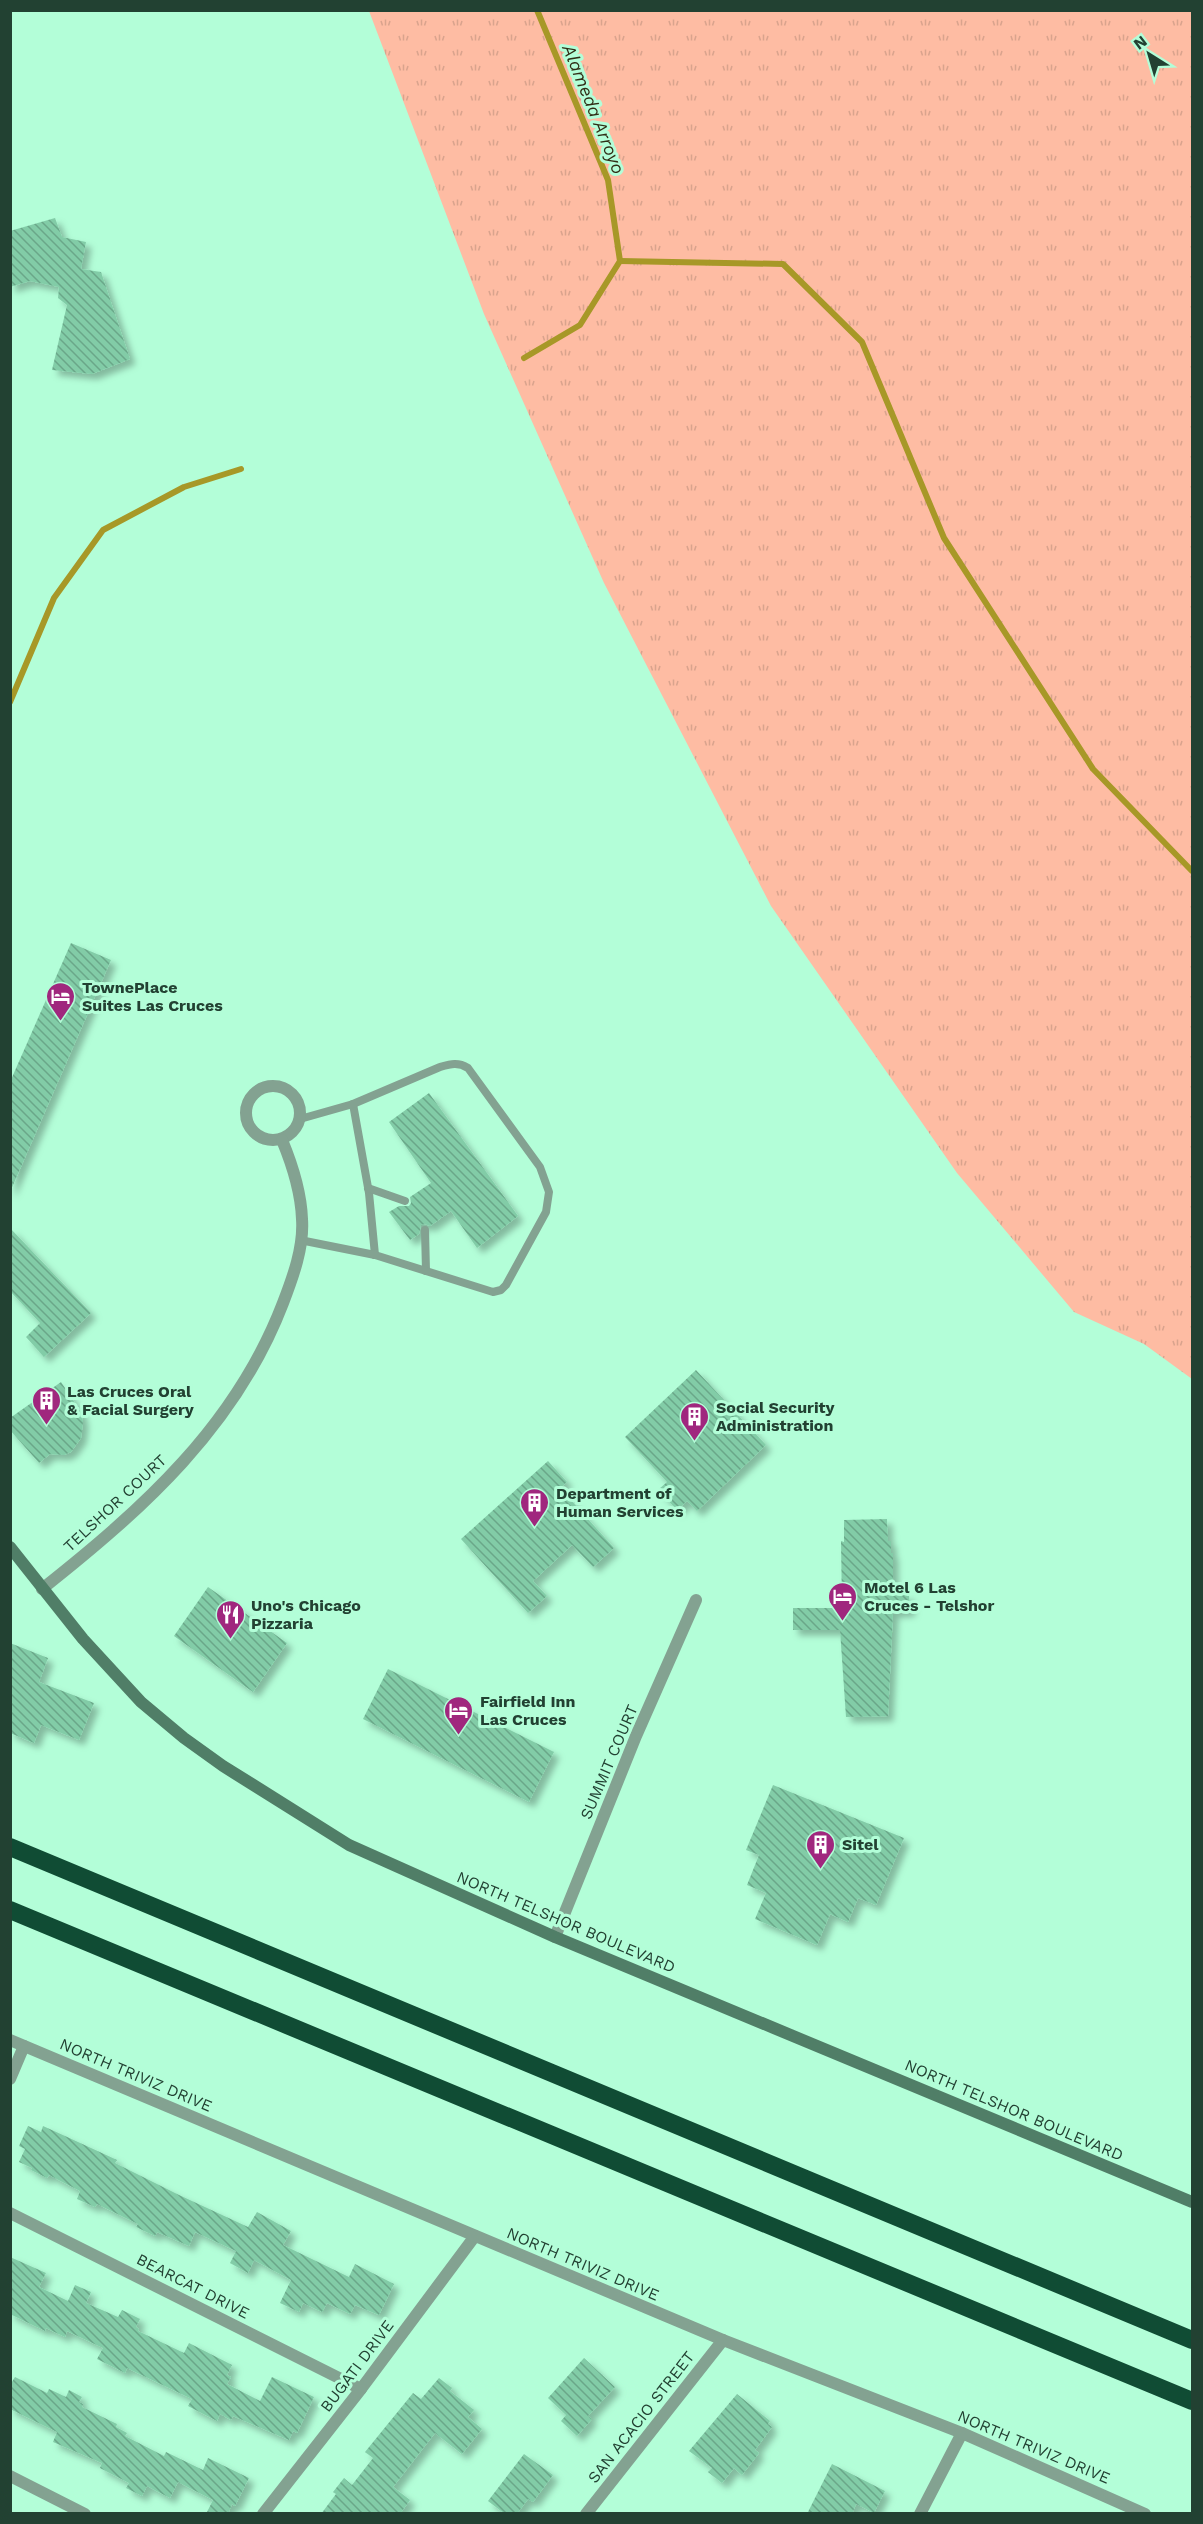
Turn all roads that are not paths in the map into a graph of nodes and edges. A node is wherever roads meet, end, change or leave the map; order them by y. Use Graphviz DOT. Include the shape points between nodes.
graph roads {
  1 [pos="353,1104"];
  2 [pos="300,1119"];
  3 [pos="282,1140"];
  4 [pos="368,1188"];
  5 [pos="405,1201"];
  6 [pos="425,1230"];
  7 [pos="300,1240"];
  8 [pos="375,1255"];
  9 [pos="426,1271"];
  10 [pos="10,1546"];
  11 [pos="42,1588"];
  12 [pos="696,1600"];
  13 [pos="10,1847"];
  14 [pos="10,1910"];
  15 [pos="555,1937"];
  16 [pos="10,2040"];
  17 [pos="24,2046"];
  18 [pos="10,2079"];
  19 [pos="1192,2202"];
  20 [pos="10,2213"];
  21 [pos="475,2236"];
  22 [pos="723,2340"];
  23 [pos="1192,2340"];
  24 [pos="362,2389"];
  25 [pos="1192,2401"];
  26 [pos="962,2433"];
  27 [pos="10,2476"];
  28 [pos="85,2514"];
  29 [pos="263,2514"];
  30 [pos="586,2514"];
  31 [pos="920,2514"];
  32 [pos="1145,2514"];
  1 -- 2 [label="lane"];
  1 -- 4 [label="lane"];
  1 -- 9 [label="lane" via="440,1067 462,1065 468,1068 547,1181 546,1212 501,1290 493,1292"];
  2 -- 3 [label="street" via="294,1132"];
  2 -- 3 [label="street" via="299,1104 289,1091 272,1086 255,1092 246,1108 248,1127 263,1139"];
  3 -- 7 [label="street, TELSHOR COURT" via="292,1164 302,1219"];
  4 -- 5 [label="lane"];
  4 -- 8 [label="lane"];
  6 -- 9 [label="lane"];
  7 -- 8 [label="lane"];
  7 -- 11 [label="street, TELSHOR COURT" via="296,1272 270,1338 243,1386 204,1438 151,1497 108,1537"];
  8 -- 9 [label="lane"];
  10 -- 11 [label="main road, NORTH TELSHOR BOULEVARD"];
  11 -- 15 [label="main road, NORTH TELSHOR BOULEVARD" via="141,1702 223,1766 349,1845"];
  12 -- 15 [label="street, SUMMIT COURT"];
  13 -- 23 [label="highway"];
  14 -- 25 [label="highway"];
  15 -- 19 [label="main road, NORTH TELSHOR BOULEVARD"];
  16 -- 17 [label="street, NORTH TRIVIZ DRIVE"];
  17 -- 18 [label="street"];
  17 -- 21 [label="street, NORTH TRIVIZ DRIVE"];
  20 -- 24 [label="street, BEARCAT DRIVE"];
  21 -- 22 [label="street, NORTH TRIVIZ DRIVE"];
  21 -- 24 [label="street, BUGATI DRIVE"];
  22 -- 26 [label="street, NORTH TRIVIZ DRIVE"];
  22 -- 30 [label="street, SAN ACACIO STREET"];
  24 -- 29 [label="street, BUGATI DRIVE"];
  26 -- 31 [label="street"];
  26 -- 32 [label="street, NORTH TRIVIZ DRIVE"];
  27 -- 28 [label="street"];
}
